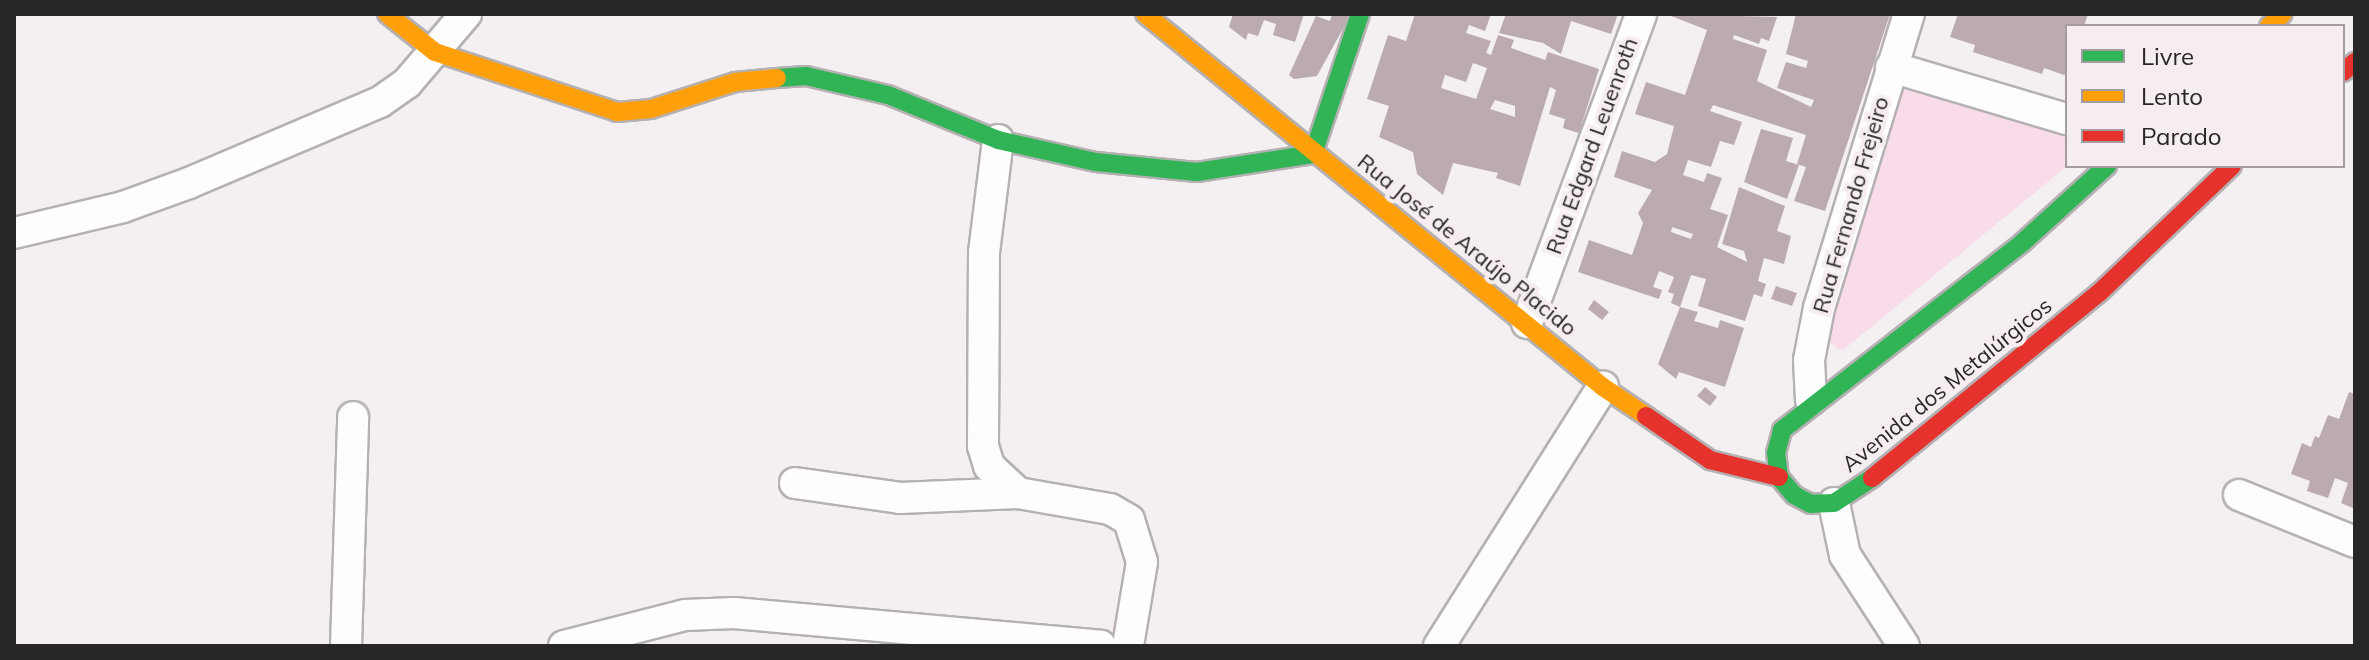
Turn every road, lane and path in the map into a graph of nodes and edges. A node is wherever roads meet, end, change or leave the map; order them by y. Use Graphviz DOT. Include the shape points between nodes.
graph roads {
  1 [pos="387,14"];
  2 [pos="466,14"];
  3 [pos="1145,14"];
  4 [pos="1360,14"];
  5 [pos="1641,14"];
  6 [pos="1909,14"];
  7 [pos="435,52"];
  8 [pos="1891,67"];
  9 [pos="2065,118"];
  10 [pos="998,140"];
  11 [pos="1313,154"];
  12 [pos="2105,168"];
  13 [pos="2230,168"];
  14 [pos="14,233"];
  15 [pos="1527,323"];
  16 [pos="1603,387"];
  17 [pos="1811,400"];
  18 [pos="353,417"];
  19 [pos="1779,477"];
  20 [pos="795,483"];
  21 [pos="1018,493"];
  22 [pos="2239,495"];
  23 [pos="1834,503"];
  24 [pos="2355,542"];
  25 [pos="346,646"];
  26 [pos="564,646"];
  27 [pos="1101,646"];
  28 [pos="1128,646"];
  29 [pos="1439,646"];
  30 [pos="1904,646"];
  1 -- 7 [label="street"];
  2 -- 7 [label="street"];
  3 -- 11 [label="street, Rua José de Araújo Placido"];
  4 -- 11 [label="street"];
  5 -- 15 [label="street, Rua Edgard Leuenroth"];
  6 -- 8 [label="street, Rua Fernando Frejeiro"];
  7 -- 10 [label="street" via="617,112 651,109 773,75 806,76 888,95"];
  7 -- 14 [label="street" via="380,102 261,157 123,207"];
  8 -- 9 [label="street"];
  8 -- 17 [label="street, Rua Fernando Frejeiro" via="1819,308 1809,360"];
  10 -- 11 [label="street" via="1096,162 1197,172"];
  10 -- 21 [label="street" via="984,252 980,415 989,466"];
  11 -- 15 [label="street, Rua José de Araújo Placido"];
  12 -- 17 [label="street" via="2022,243"];
  13 -- 23 [label="street, Avenida dos Metalúrgicos" via="2099,293 1856,491"];
  15 -- 16 [label="street, Rua José de Araújo Placido"];
  16 -- 19 [label="street, Rua José de Araújo Placido" via="1710,460"];
  16 -- 29 [label="street"];
  17 -- 19 [label="street" via="1782,430 1776,453"];
  18 -- 25 [label="street"];
  19 -- 23 [label="street, Avenida dos Metalúrgicos" via="1794,495 1811,504"];
  20 -- 21 [label="street" via="900,498"];
  21 -- 28 [label="street" via="1110,509 1129,520 1142,562"];
  22 -- 24 [label="street"];
  23 -- 30 [label="street" via="1855,575"];
  26 -- 27 [label="street" via="685,615 734,613"];
}
